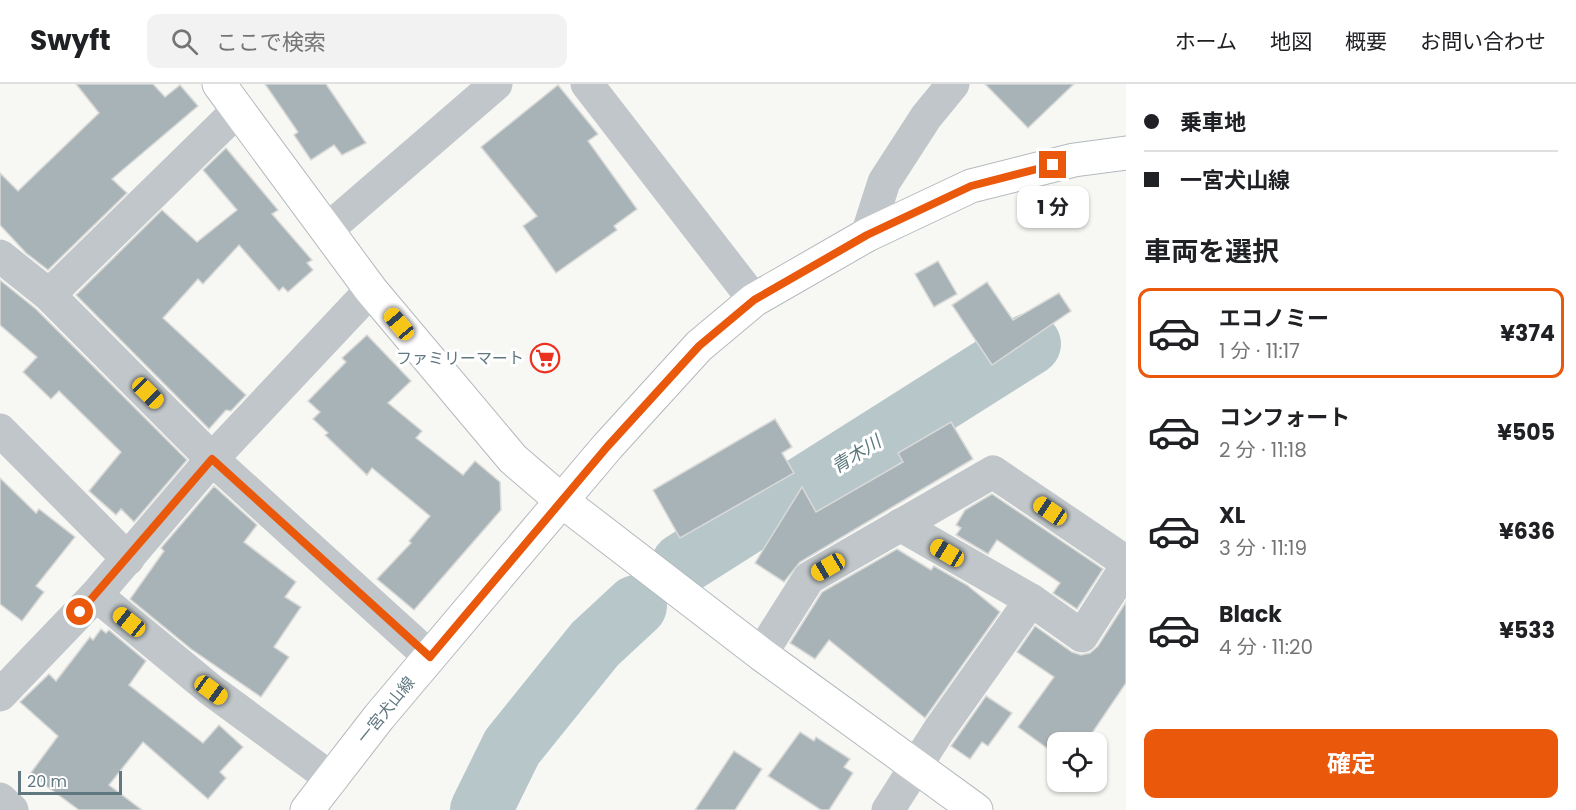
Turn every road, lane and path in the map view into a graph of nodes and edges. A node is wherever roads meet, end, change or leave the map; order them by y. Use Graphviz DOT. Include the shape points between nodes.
graph roads {
  1 [pos="496,84"];
  2 [pos="587,84"];
  3 [pos="953,84"];
  4 [pos="228,97"];
  5 [pos="1126,153"];
  6 [pos="327,230"];
  7 [pos="867,235"];
  8 [pos="0,256"];
  9 [pos="370,290"];
  10 [pos="49,295"];
  11 [pos="754,300"];
  12 [pos="0,430"];
  13 [pos="212,459"];
  14 [pos="562,501"];
  15 [pos="900,525"];
  16 [pos="128,559"];
  17 [pos="1126,562"];
  18 [pos="1126,567"];
  19 [pos="96,595"];
  20 [pos="1031,600"];
  21 [pos="761,654"];
  22 [pos="430,657"];
  23 [pos="0,695"];
  24 [pos="916,769"];
  25 [pos="332,779"];
  26 [pos="0,799"];
  27 [pos="12,810"];
  28 [pos="308,810"];
  29 [pos="888,810"];
  30 [pos="976,810"];
  1 -- 6 [label="street"];
  2 -- 11 [label="street"];
  3 -- 7 [label="street" via="926,117 884,182"];
  4 -- 6 [label="main road"];
  4 -- 10 [label="street"];
  5 -- 7 [label="main road, 一宮犬山線" via="1074,160 971,186"];
  6 -- 9 [label="main road"];
  7 -- 11 [label="main road, 一宮犬山線"];
  8 -- 10 [label="street"];
  9 -- 13 [label="street"];
  9 -- 14 [label="main road" via="513,459"];
  10 -- 13 [label="street"];
  11 -- 14 [label="main road, 一宮犬山線" via="699,346"];
  12 -- 16 [label="street"];
  13 -- 16 [label="street"];
  13 -- 22 [label="street"];
  14 -- 21 [label="main road"];
  14 -- 22 [label="main road, 一宮犬山線"];
  15 -- 17 [label="street" via="993,472"];
  15 -- 20 [label="street"];
  15 -- 21 [label="street" via="809,578"];
  16 -- 19 [label="street"];
  18 -- 20 [label="street" via="1083,636"];
  19 -- 23 [label="street"];
  19 -- 25 [label="street" via="211,690"];
  20 -- 24 [label="street"];
  21 -- 24 [label="main road"];
  22 -- 25 [label="main road, 一宮犬山線"];
  24 -- 29 [label="street"];
  24 -- 30 [label="main road"];
  25 -- 28 [label="main road, 一宮犬山線"];
  26 -- 27 [label="street"];
}
